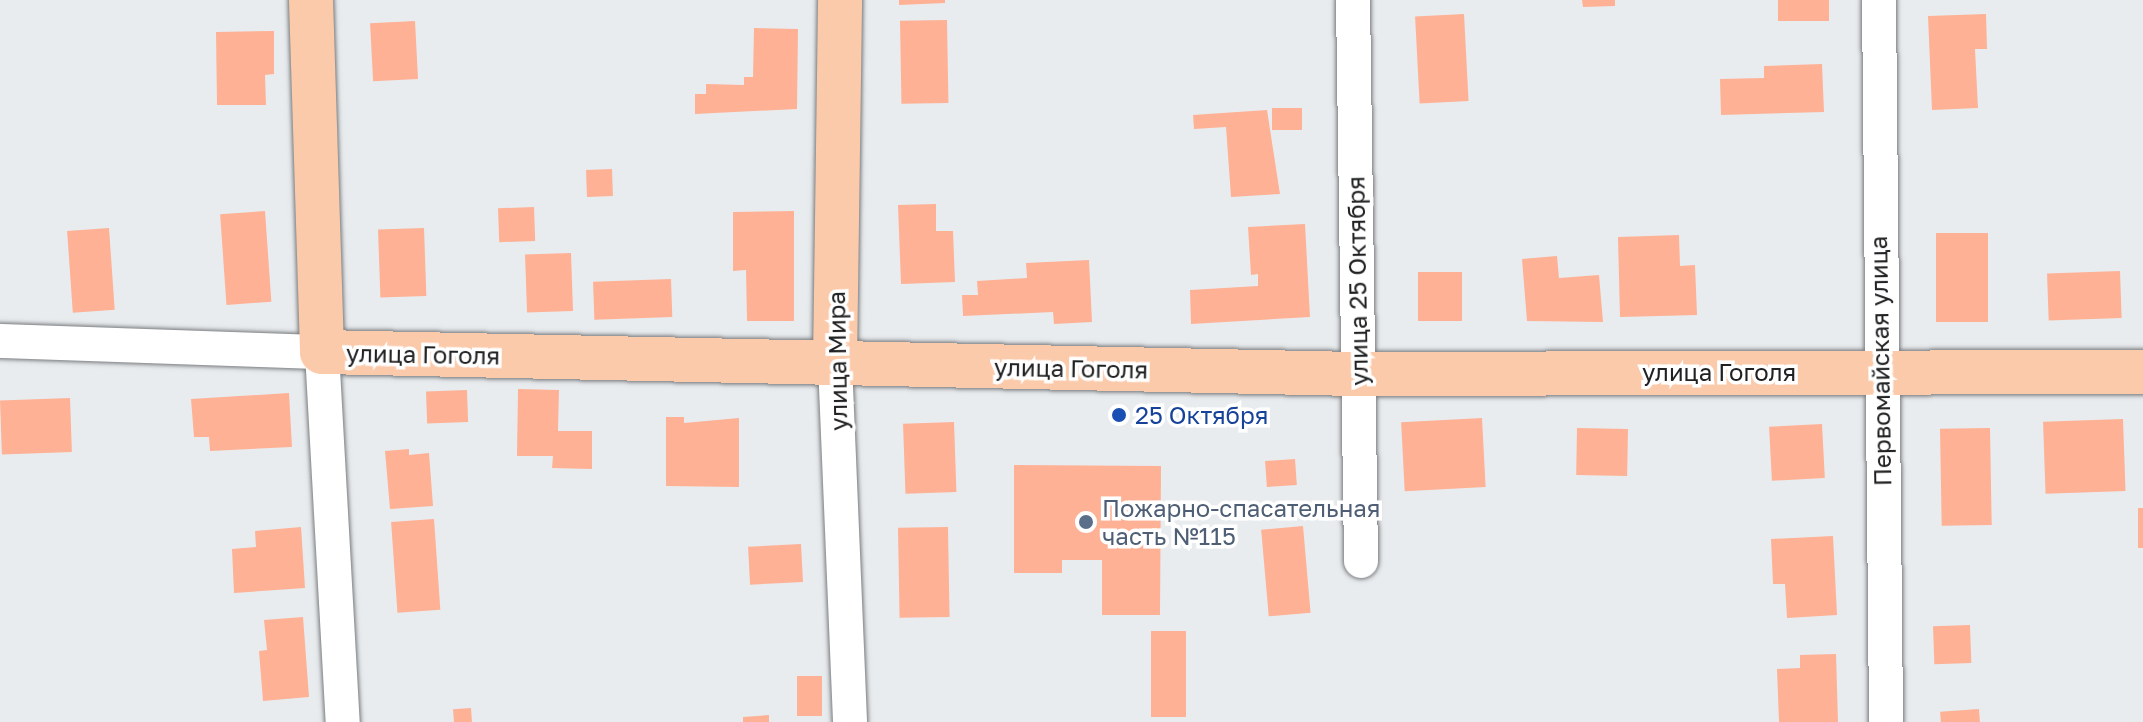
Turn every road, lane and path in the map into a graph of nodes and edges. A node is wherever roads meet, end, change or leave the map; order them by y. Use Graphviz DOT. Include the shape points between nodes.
graph roads {
  1 [pos="311,0"];
  2 [pos="840,0"];
  3 [pos="1353,0"];
  4 [pos="1879,0"];
  5 [pos="0,341"];
  6 [pos="322,352"];
  7 [pos="835,363"];
  8 [pos="1879,371"];
  9 [pos="2143,372"];
  10 [pos="1358,374"];
  11 [pos="1361,561"];
  12 [pos="343,722"];
  13 [pos="850,722"];
  14 [pos="1886,722"];
  1 -- 6 [label="main road"];
  2 -- 7 [label="main road, улица Мира"];
  3 -- 10 [label="street, улица 25 Октября"];
  4 -- 8 [label="street, Первомайская улица"];
  5 -- 6 [label="street, улица Гоголя"];
  6 -- 7 [label="main road, улица Гоголя"];
  6 -- 12 [label="street"];
  7 -- 10 [label="main road, улица Гоголя"];
  7 -- 13 [label="street, улица Мира"];
  8 -- 9 [label="main road, улица Гоголя"];
  8 -- 10 [label="main road, улица Гоголя"];
  8 -- 14 [label="street, Первомайская улица"];
  10 -- 11 [label="street, улица 25 Октября"];
}
